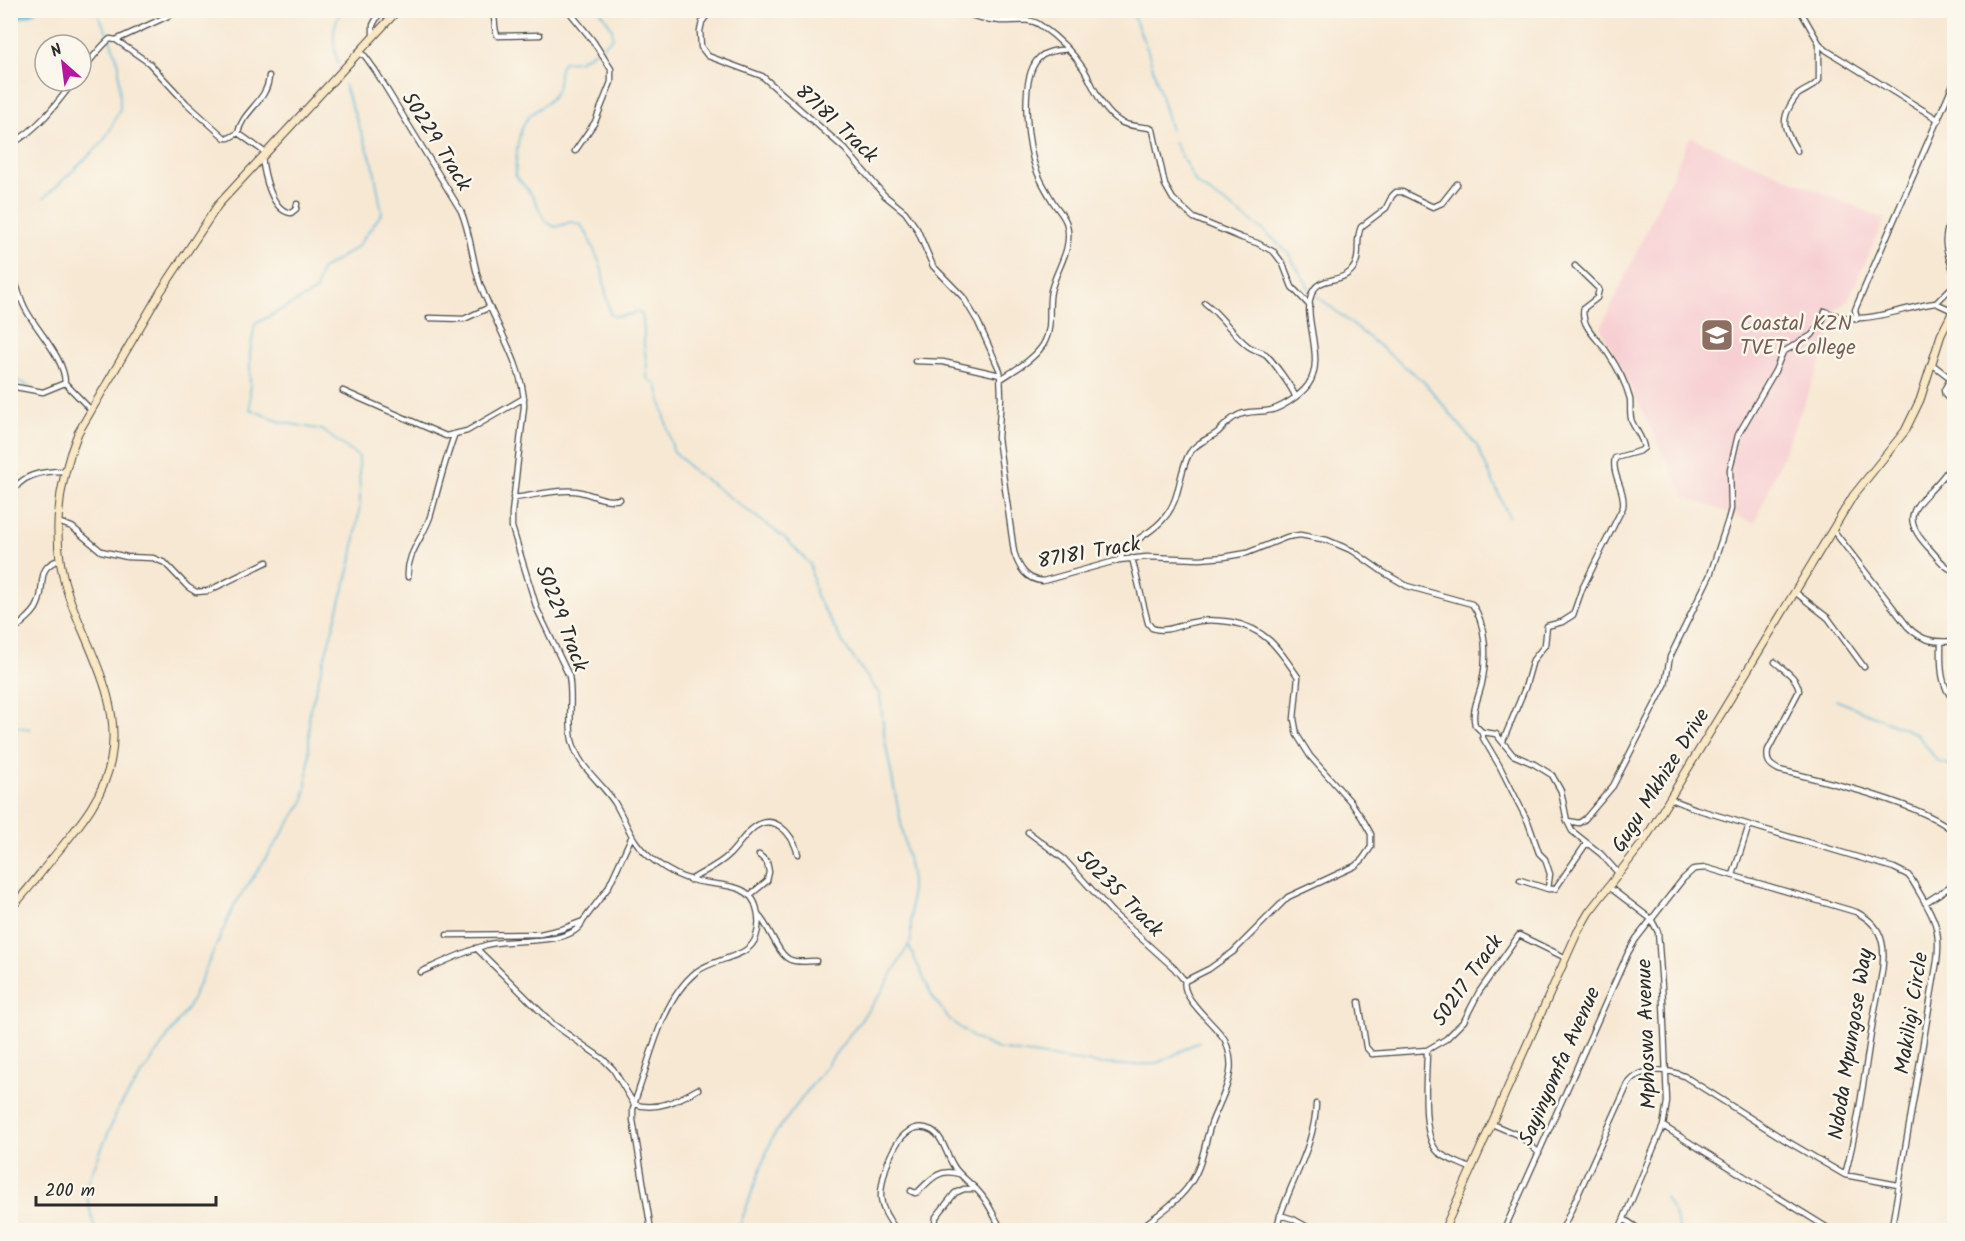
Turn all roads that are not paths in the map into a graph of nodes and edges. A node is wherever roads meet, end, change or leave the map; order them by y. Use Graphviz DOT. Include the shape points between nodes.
graph roads {
  1 [pos="181,10"];
  2 [pos="381,10"];
  3 [pos="398,10"];
  4 [pos="490,10"];
  5 [pos="568,10"];
  6 [pos="711,10"];
  7 [pos="959,10"];
  8 [pos="1800,10"];
  9 [pos="540,35"];
  10 [pos="373,37"];
  11 [pos="116,40"];
  12 [pos="1819,43"];
  13 [pos="1068,49"];
  14 [pos="358,52"];
  15 [pos="93,59"];
  16 [pos="269,76"];
  17 [pos="1954,82"];
  18 [pos="66,93"];
  19 [pos="1939,120"];
  20 [pos="238,133"];
  21 [pos="11,143"];
  22 [pos="576,151"];
  23 [pos="1797,151"];
  24 [pos="264,155"];
  25 [pos="1457,184"];
  26 [pos="297,204"];
  27 [pos="1954,212"];
  28 [pos="1575,266"];
  29 [pos="10,269"];
  30 [pos="1954,272"];
  31 [pos="1954,285"];
  32 [pos="1205,303"];
  33 [pos="1936,303"];
  34 [pos="1310,306"];
  35 [pos="490,307"];
  36 [pos="1954,310"];
  37 [pos="429,318"];
  38 [pos="1857,319"];
  39 [pos="915,361"];
  40 [pos="1932,364"];
  41 [pos="1954,373"];
  42 [pos="1000,377"];
  43 [pos="1950,378"];
  44 [pos="64,382"];
  45 [pos="10,386"];
  46 [pos="343,391"];
  47 [pos="1295,396"];
  48 [pos="524,398"];
  49 [pos="1954,404"];
  50 [pos="90,409"];
  51 [pos="454,436"];
  52 [pos="1954,462"];
  53 [pos="65,471"];
  54 [pos="10,497"];
  55 [pos="513,498"];
  56 [pos="620,499"];
  57 [pos="58,522"];
  58 [pos="1833,530"];
  59 [pos="1132,558"];
  60 [pos="60,560"];
  61 [pos="1119,560"];
  62 [pos="267,562"];
  63 [pos="1954,571"];
  64 [pos="408,577"];
  65 [pos="1795,591"];
  66 [pos="10,637"];
  67 [pos="1954,641"];
  68 [pos="1941,642"];
  69 [pos="1775,662"];
  70 [pos="1864,667"];
  71 [pos="1954,700"];
  72 [pos="1482,732"];
  73 [pos="1503,741"];
  74 [pos="1671,799"];
  75 [pos="1567,821"];
  76 [pos="1749,825"];
  77 [pos="1028,831"];
  78 [pos="1954,832"];
  79 [pos="631,838"];
  80 [pos="1586,844"];
  81 [pos="798,854"];
  82 [pos="759,855"];
  83 [pos="1619,874"];
  84 [pos="1733,875"];
  85 [pos="690,880"];
  86 [pos="1520,880"];
  87 [pos="1954,884"];
  88 [pos="1609,887"];
  89 [pos="1548,889"];
  90 [pos="750,895"];
  91 [pos="1925,903"];
  92 [pos="10,909"];
  93 [pos="759,916"];
  94 [pos="1651,919"];
  95 [pos="583,921"];
  96 [pos="447,935"];
  97 [pos="476,948"];
  98 [pos="1566,958"];
  99 [pos="816,961"];
  100 [pos="422,972"];
  101 [pos="1185,981"];
  102 [pos="1359,1002"];
  103 [pos="1427,1050"];
  104 [pos="1666,1071"];
  105 [pos="698,1089"];
  106 [pos="634,1104"];
  107 [pos="1316,1104"];
  108 [pos="1492,1124"];
  109 [pos="1663,1126"];
  110 [pos="1539,1153"];
  111 [pos="1472,1169"];
  112 [pos="959,1174"];
  113 [pos="1845,1175"];
  114 [pos="1898,1185"];
  115 [pos="976,1189"];
  116 [pos="911,1191"];
  117 [pos="1280,1215"];
  118 [pos="1624,1219"];
  119 [pos="651,1230"];
  120 [pos="897,1230"];
  121 [pos="938,1230"];
  122 [pos="1002,1230"];
  123 [pos="1138,1230"];
  124 [pos="1276,1230"];
  125 [pos="1313,1230"];
  126 [pos="1444,1230"];
  127 [pos="1504,1230"];
  128 [pos="1562,1230"];
  129 [pos="1619,1230"];
  130 [pos="1640,1230"];
  131 [pos="1831,1230"];
  132 [pos="1890,1230"];
  1 -- 11 [label="street"];
  2 -- 10 [label="street" via="373,25"];
  3 -- 10 [label="street"];
  4 -- 9 [label="street" via="498,36"];
  5 -- 22 [label="street" via="611,69 611,81 595,122"];
  6 -- 42 [label="street, 87181 Track" via="700,31 701,46 708,56 762,76 845,149 884,195 905,212 933,266 963,297 978,322"];
  7 -- 13 [label="street" via="999,20 1032,21"];
  8 -- 12 [label="street"];
  10 -- 14 [label="street"];
  11 -- 15 [label="street" via="104,43"];
  11 -- 20 [label="street" via="149,63 225,138"];
  12 -- 19 [label="street"];
  12 -- 23 [label="street" via="1819,80 1794,99 1784,118"];
  13 -- 34 [label="street" via="1109,113 1119,121 1153,130 1165,185 1173,199 1194,218 1274,252 1292,287"];
  13 -- 42 [label="street" via="1039,58 1029,81 1026,106 1035,166 1068,229 1064,260 1050,293 1048,334 1042,345 1033,357"];
  14 -- 24 [label="street"];
  14 -- 35 [label="street, 50229 Track" via="375,70 461,212"];
  16 -- 20 [label="street" via="266,90 242,121"];
  17 -- 19 [label="street"];
  18 -- 21 [label="street" via="30,133"];
  19 -- 38 [label="street" via="1857,305"];
  20 -- 24 [label="street"];
  24 -- 26 [label="street" via="264,177 278,206 291,213"];
  24 -- 50 [label="street" via="218,205 192,242"];
  25 -- 34 [label="street" via="1435,207 1402,192 1394,193 1386,208 1361,227 1358,258 1352,270 1320,283 1312,292"];
  27 -- 30 [label="street" via="1945,241"];
  28 -- 73 [label="street" via="1599,289 1597,297 1584,308 1584,318 1609,354 1627,392 1632,422 1644,448 1616,458 1623,507 1582,588 1573,615 1546,629 1545,645 1533,660"];
  29 -- 44 [label="street" via="24,307 54,353"];
  31 -- 33 [label="street"];
  32 -- 47 [label="street" via="1248,346 1268,356 1292,386"];
  33 -- 36 [label="street"];
  33 -- 38 [label="street"];
  34 -- 47 [label="street" via="1315,360 1310,382"];
  35 -- 37 [label="street" via="464,319"];
  35 -- 48 [label="street, 50229 Track" via="519,374"];
  36 -- 40 [label="street, Gugu Mkhize Drive"];
  38 -- 75 [label="street" via="1842,318 1825,310 1812,335 1783,352 1738,435 1730,469 1728,520 1710,575 1670,657 1665,685 1607,794 1582,822"];
  39 -- 42 [label="street" via="943,362"];
  40 -- 43 [label="street"];
  40 -- 58 [label="street, Gugu Mkhize Drive" via="1905,431 1862,483"];
  41 -- 43 [label="street"];
  42 -- 61 [label="street, 87181 Track" via="999,447 1014,552 1020,568 1031,578 1043,581"];
  43 -- 49 [label="street" via="1944,390"];
  44 -- 45 [label="street" via="43,392"];
  44 -- 50 [label="street"];
  46 -- 51 [label="street" via="439,435"];
  47 -- 61 [label="street" via="1272,410 1235,416 1193,448 1166,517 1130,543"];
  48 -- 51 [label="street"];
  48 -- 55 [label="street, 50229 Track"];
  50 -- 53 [label="street"];
  51 -- 64 [label="street" via="427,524 410,556"];
  52 -- 63 [label="street" via="1911,514 1916,532"];
  53 -- 54 [label="street" via="32,475"];
  53 -- 57 [label="street"];
  55 -- 56 [label="street" via="574,491 603,500"];
  55 -- 79 [label="street, 50229 Track" via="512,527 527,578 537,609 569,676 573,743 582,765 615,803"];
  57 -- 60 [label="street"];
  57 -- 62 [label="street" via="72,527 101,551 165,563 196,592 208,591"];
  58 -- 65 [label="street, Gugu Mkhize Drive"];
  58 -- 68 [label="street" via="1908,627 1922,638"];
  59 -- 61 [label="street, 87181 Track"];
  59 -- 72 [label="street, 87181 Track" via="1224,557 1300,535 1327,540 1353,551 1407,586 1472,604 1484,647 1474,720"];
  59 -- 101 [label="street" via="1152,628 1163,630 1207,619 1220,620 1258,630 1276,647 1298,677 1294,719 1297,735 1310,756 1350,801 1372,837 1371,847 1355,866 1288,897 1233,952"];
  60 -- 66 [label="street" via="51,562 45,570 37,607"];
  60 -- 92 [label="street" via="68,595 109,701 113,726 111,759 89,812"];
  65 -- 70 [label="street" via="1828,618"];
  65 -- 74 [label="street, Gugu Mkhize Drive"];
  67 -- 68 [label="street"];
  68 -- 71 [label="street" via="1945,687"];
  69 -- 78 [label="street" via="1795,680 1799,691 1768,750 1771,765 1910,808"];
  72 -- 73 [label="street" via="1496,734"];
  72 -- 89 [label="street" via="1545,859 1550,874"];
  73 -- 75 [label="street" via="1514,755 1552,775"];
  74 -- 76 [label="street, Makiligi Circle"];
  74 -- 83 [label="street, Gugu Mkhize Drive"];
  75 -- 80 [label="street"];
  76 -- 84 [label="street"];
  76 -- 91 [label="street, Makiligi Circle" via="1894,868 1908,875"];
  77 -- 101 [label="street, 50235 Track" via="1064,860"];
  79 -- 85 [label="street, 50229 Track" via="655,862"];
  79 -- 95 [label="street" via="608,888"];
  80 -- 83 [label="street"];
  80 -- 89 [label="street" via="1556,889"];
  81 -- 85 [label="street" via="785,828 777,824 759,825 722,861"];
  82 -- 90 [label="street" via="767,862 767,881"];
  83 -- 88 [label="street, Gugu Mkhize Drive"];
  84 -- 94 [label="street, Ndoda Mpungose Way" via="1694,869"];
  84 -- 113 [label="street, Ndoda Mpungose Way" via="1856,912 1872,923 1882,941 1880,977"];
  85 -- 90 [label="street, 50229 Track" via="738,888"];
  86 -- 89 [label="street"];
  87 -- 91 [label="street"];
  88 -- 94 [label="street"];
  88 -- 98 [label="street, Gugu Mkhize Drive" via="1582,924"];
  90 -- 93 [label="street"];
  91 -- 114 [label="street, Makiligi Circle" via="1936,923 1940,942"];
  93 -- 99 [label="street" via="787,958"];
  93 -- 106 [label="street" via="757,935 747,951 703,967 672,1000"];
  94 -- 104 [label="street, Mphoswa Avenue" via="1660,942"];
  94 -- 110 [label="street, Sayinyomfa Avenue" via="1628,952"];
  95 -- 96 [label="street" via="540,934"];
  95 -- 97 [label="street" via="576,929 547,939 497,942"];
  97 -- 100 [label="street"];
  97 -- 106 [label="street" via="553,1024 603,1059"];
  98 -- 103 [label="street, 50217 Track" via="1519,935 1464,1021 1446,1039"];
  98 -- 108 [label="street, Gugu Mkhize Drive"];
  101 -- 123 [label="street, 50235 Track" via="1188,995 1226,1042 1230,1075 1195,1176 1176,1200"];
  102 -- 103 [label="street, 50217 Track" via="1366,1047 1372,1054"];
  103 -- 111 [label="street" via="1426,1102 1431,1139 1441,1154"];
  104 -- 109 [label="street, Mphoswa Avenue"];
  104 -- 113 [label="street" via="1684,1076"];
  104 -- 128 [label="street" via="1642,1072 1628,1084"];
  105 -- 106 [label="street" via="649,1108"];
  106 -- 119 [label="street" via="633,1120"];
  107 -- 117 [label="street" via="1309,1141"];
  108 -- 110 [label="street" via="1520,1137"];
  108 -- 111 [label="street, Gugu Mkhize Drive"];
  109 -- 118 [label="street, Mphoswa Avenue"];
  109 -- 131 [label="street"];
  110 -- 127 [label="street, Sayinyomfa Avenue"];
  111 -- 126 [label="street, Gugu Mkhize Drive"];
  112 -- 115 [label="street"];
  112 -- 116 [label="street" via="941,1172 918,1192"];
  112 -- 120 [label="street" via="936,1134 923,1128 904,1136 886,1164 881,1194 884,1212"];
  113 -- 114 [label="street"];
  114 -- 132 [label="street, Makiligi Circle"];
  115 -- 121 [label="street" via="956,1192 936,1217"];
  115 -- 122 [label="street"];
  117 -- 124 [label="street"];
  117 -- 125 [label="street"];
  118 -- 129 [label="street, Mphoswa Avenue"];
  118 -- 130 [label="street"];
}
